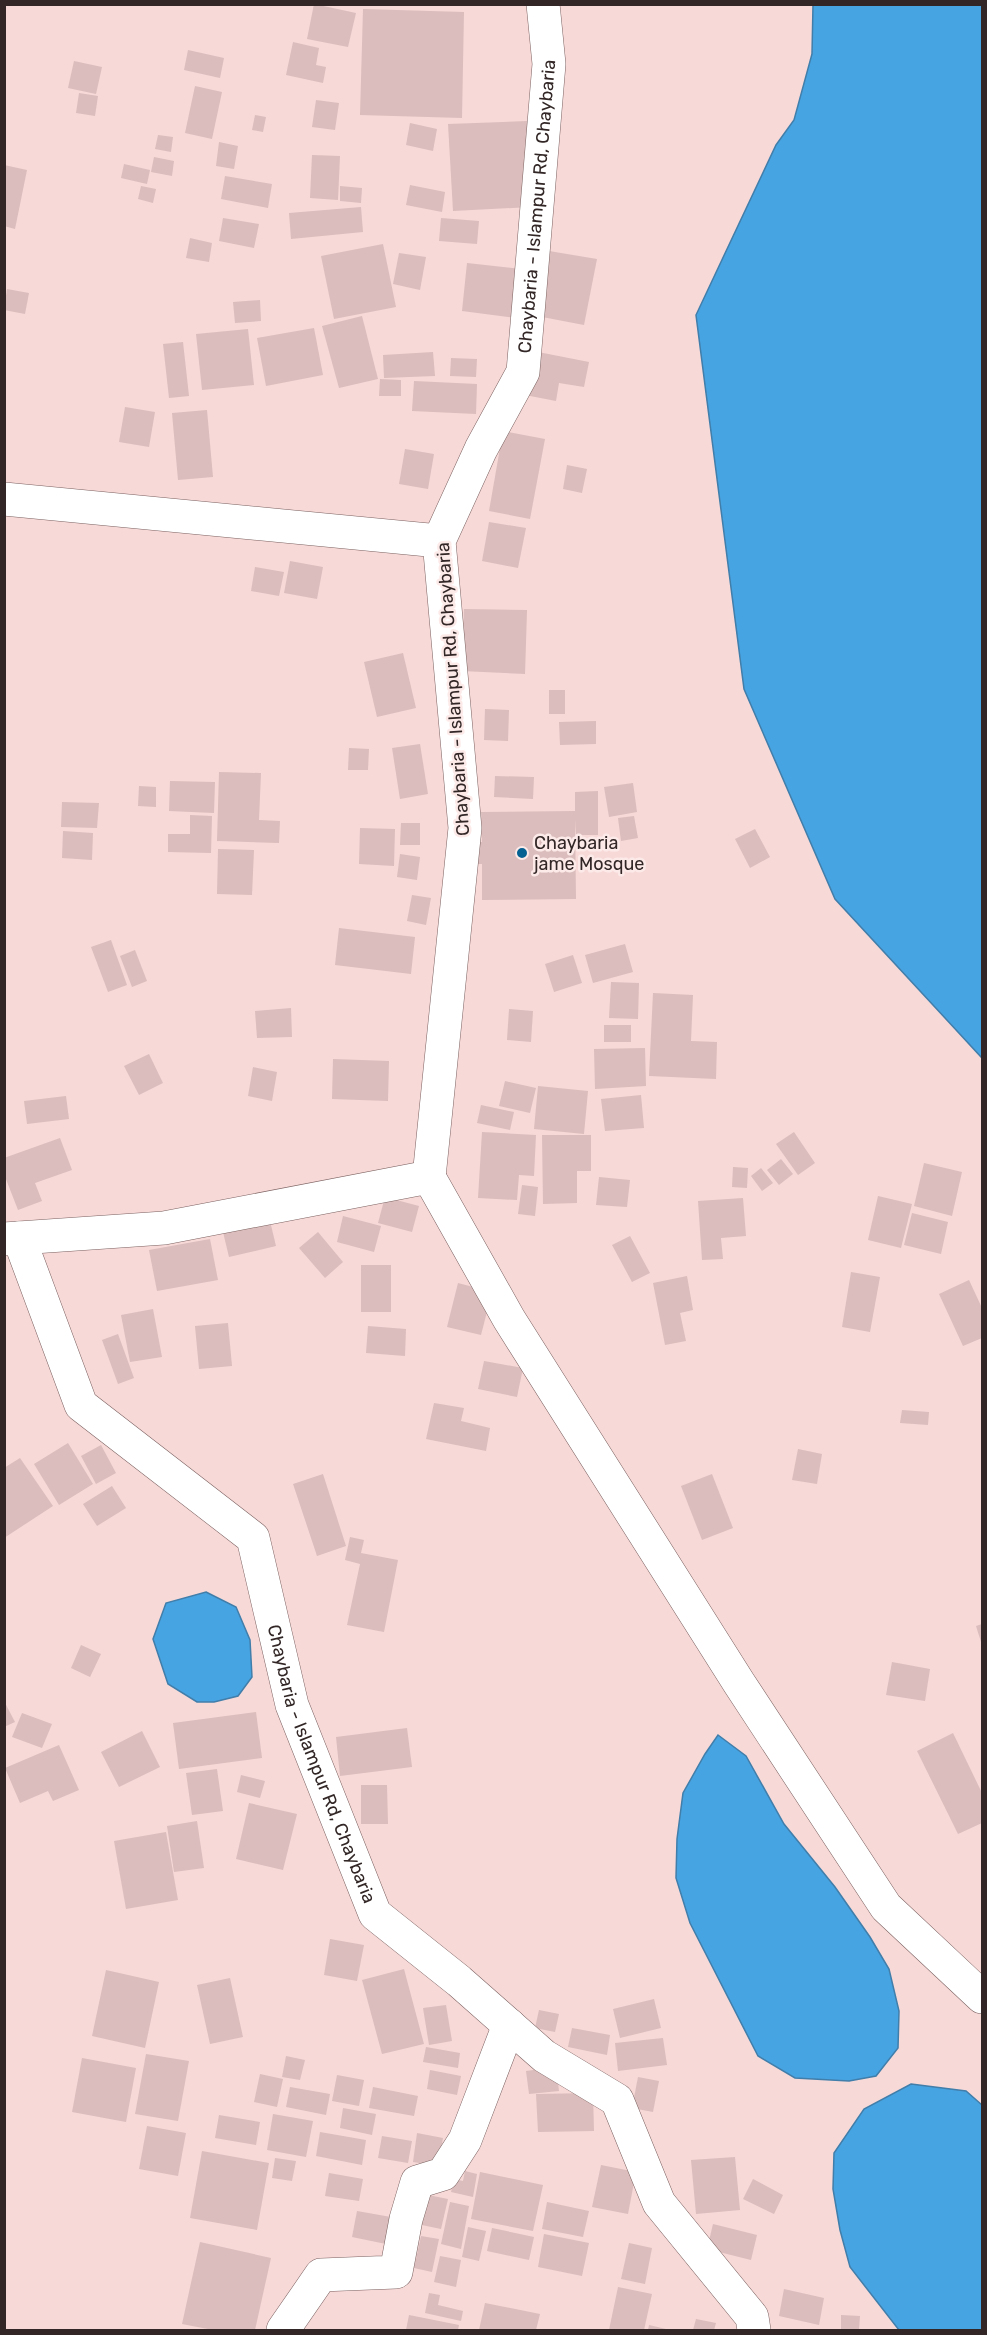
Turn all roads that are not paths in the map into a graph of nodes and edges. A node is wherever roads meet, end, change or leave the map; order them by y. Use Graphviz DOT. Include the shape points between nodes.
graph roads {
  1 [pos="543,4"];
  2 [pos="4,499"];
  3 [pos="439,541"];
  4 [pos="429,1178"];
  5 [pos="12,1239"];
  6 [pos="982,1997"];
  7 [pos="509,2025"];
  8 [pos="283,2331"];
  9 [pos="754,2331"];
  1 -- 3 [label="street, Chaybaria - Islampur Rd, Chaybaria" via="549,64 524,372"];
  2 -- 3 [label="street"];
  3 -- 4 [label="street, Chaybaria - Islampur Rd, Chaybaria" via="465,828"];
  4 -- 5 [label="street" via="164,1228"];
  4 -- 6 [label="street" via="515,1329 886,1907"];
  5 -- 7 [label="street, Chaybaria - Islampur Rd, Chaybaria" via="81,1405 253,1538 292,1705 375,1914"];
  7 -- 8 [label="street" via="465,2140 443,2174 417,2182 396,2272 321,2275"];
  7 -- 9 [label="street, Chaybaria - Islampur Rd, Chaybaria" via="544,2056 617,2100 659,2203 752,2317"];
}
